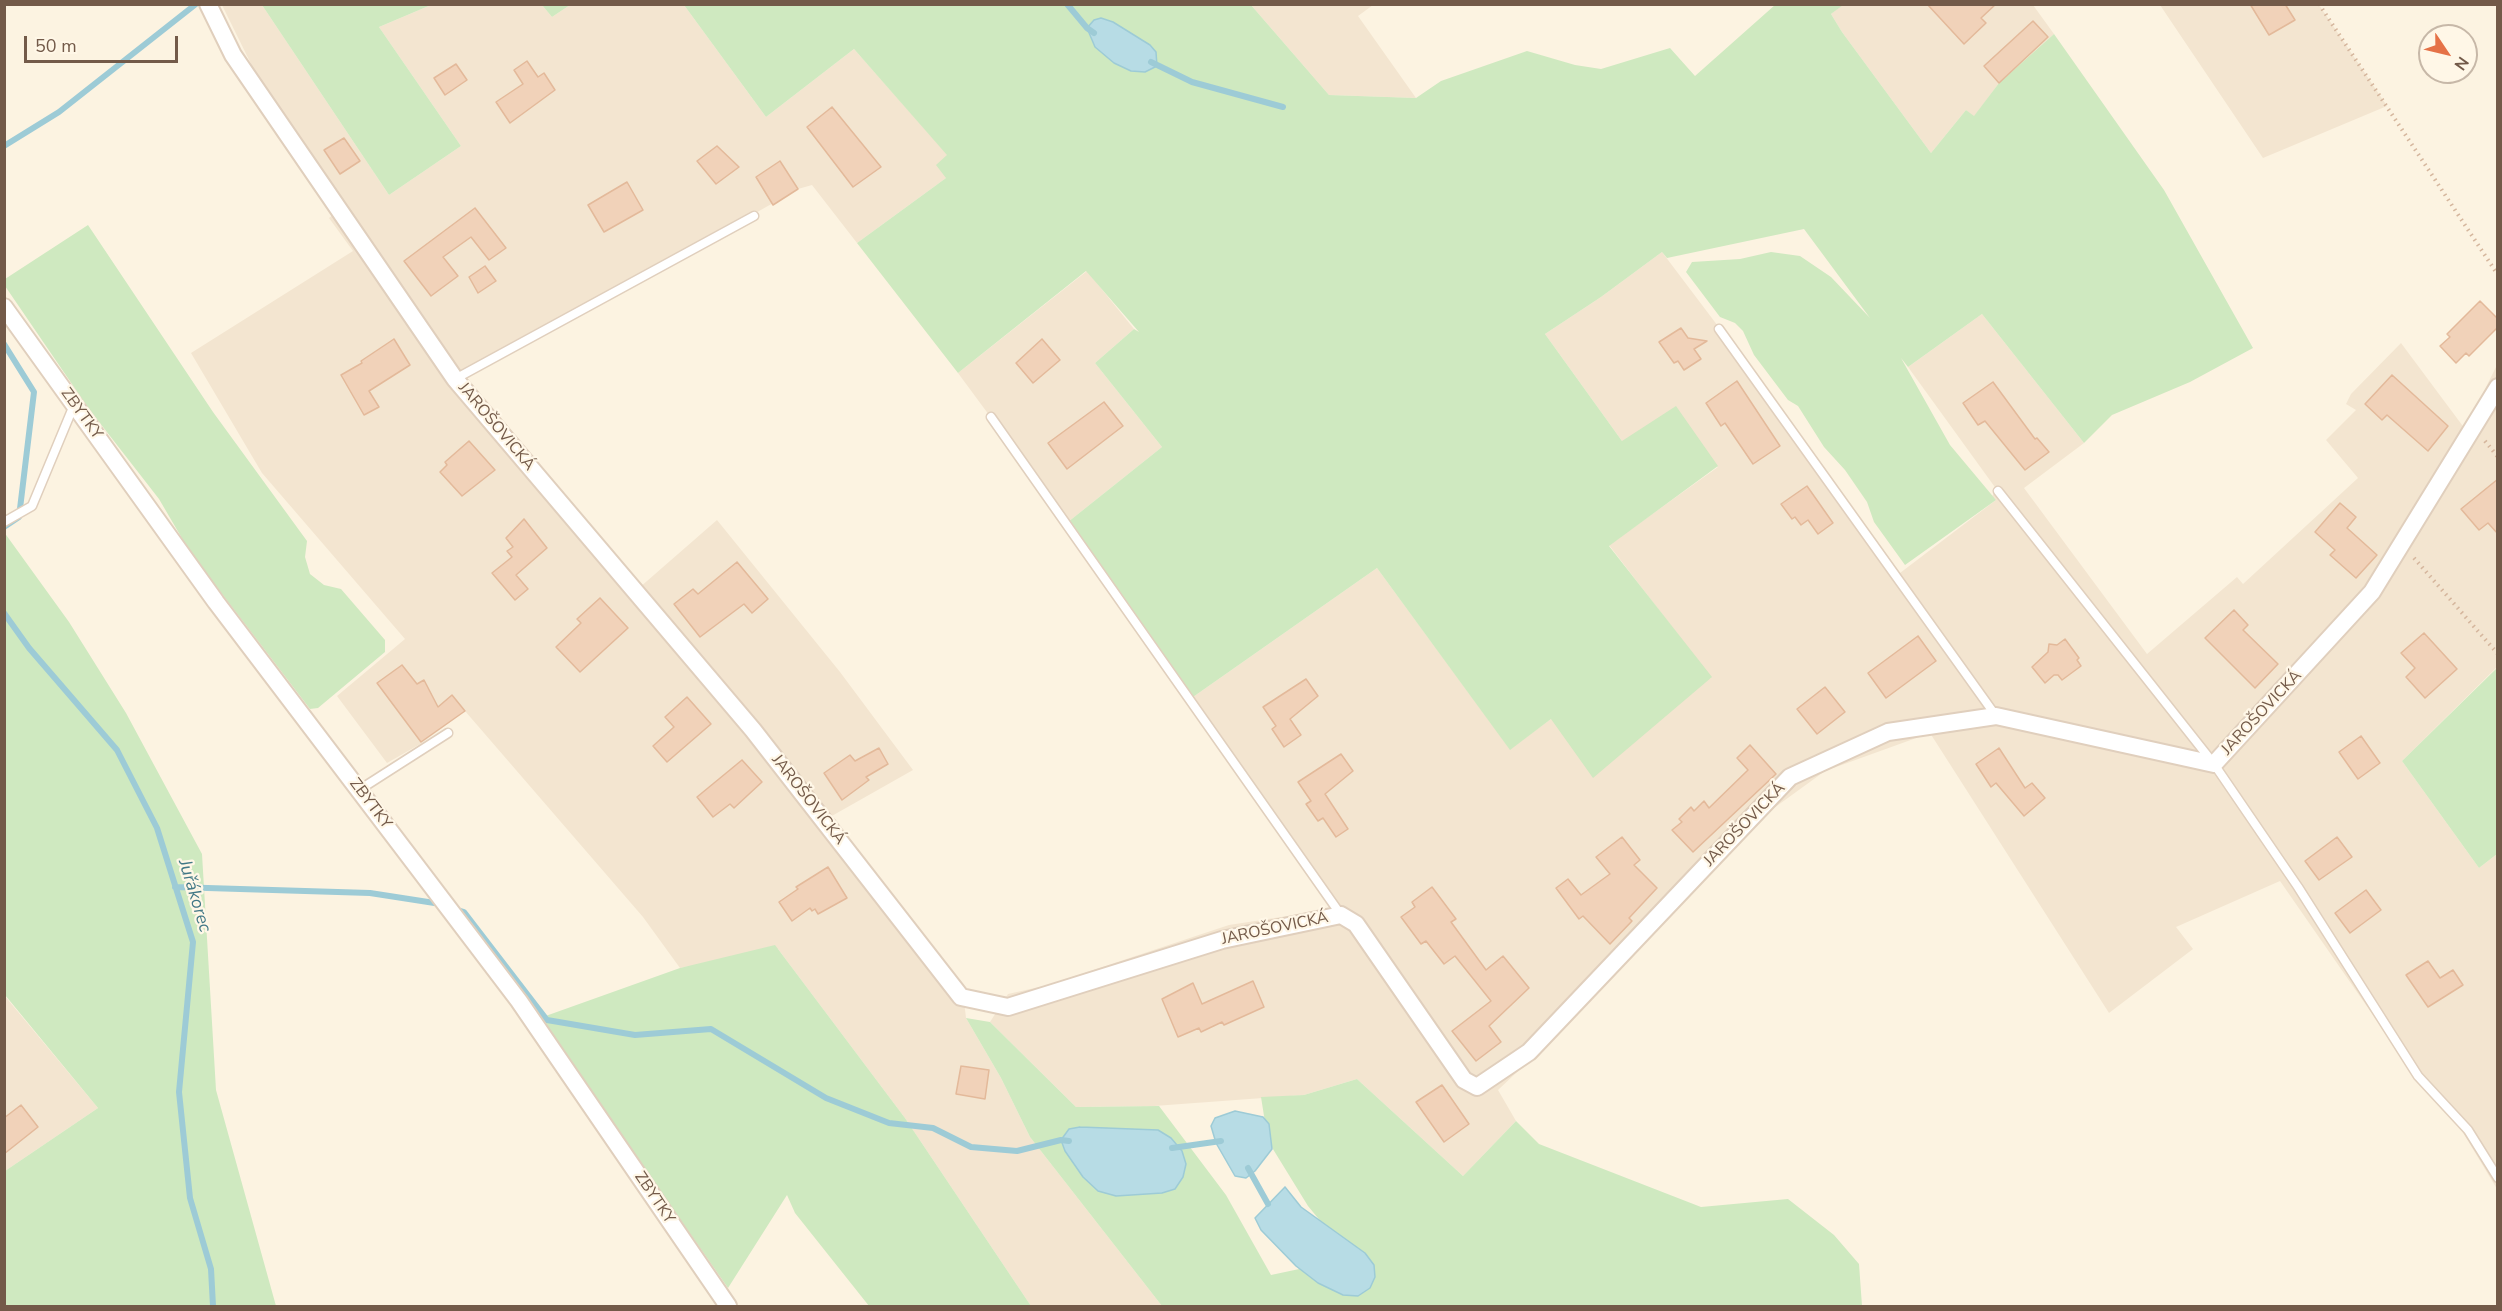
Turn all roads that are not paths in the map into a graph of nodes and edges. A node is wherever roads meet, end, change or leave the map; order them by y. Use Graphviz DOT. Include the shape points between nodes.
graph roads {
  1 [pos="208,4"];
  2 [pos="754,216"];
  3 [pos="4,307"];
  4 [pos="1719,329"];
  5 [pos="455,379"];
  6 [pos="2498,387"];
  7 [pos="74,405"];
  8 [pos="991,417"];
  9 [pos="1998,490"];
  10 [pos="4,522"];
  11 [pos="1996,716"];
  12 [pos="448,733"];
  13 [pos="2214,764"];
  14 [pos="358,790"];
  15 [pos="1341,915"];
  16 [pos="2498,1178"];
  17 [pos="728,1306"];
  1 -- 5 [label="street, JAROŠOVICKÁ" via="233,55"];
  2 -- 5 [label="lane"];
  3 -- 7 [label="street, ZBYTKY"];
  4 -- 11 [label="lane"];
  5 -- 15 [label="street, JAROŠOVICKÁ" via="753,730 961,997 1008,1007 1222,940"];
  6 -- 13 [label="street, JAROŠOVICKÁ" via="2372,592"];
  7 -- 10 [label="lane" via="32,506"];
  7 -- 14 [label="street, ZBYTKY"];
  8 -- 15 [label="lane"];
  9 -- 13 [label="lane"];
  11 -- 13 [label="street, JAROŠOVICKÁ"];
  11 -- 15 [label="street, JAROŠOVICKÁ" via="1888,732 1790,777 1529,1052 1477,1087 1464,1080 1356,924"];
  12 -- 14 [label="lane"];
  13 -- 16 [label="lane" via="2418,1076 2468,1130"];
  14 -- 17 [label="street, ZBYTKY" via="519,1001"];
}
